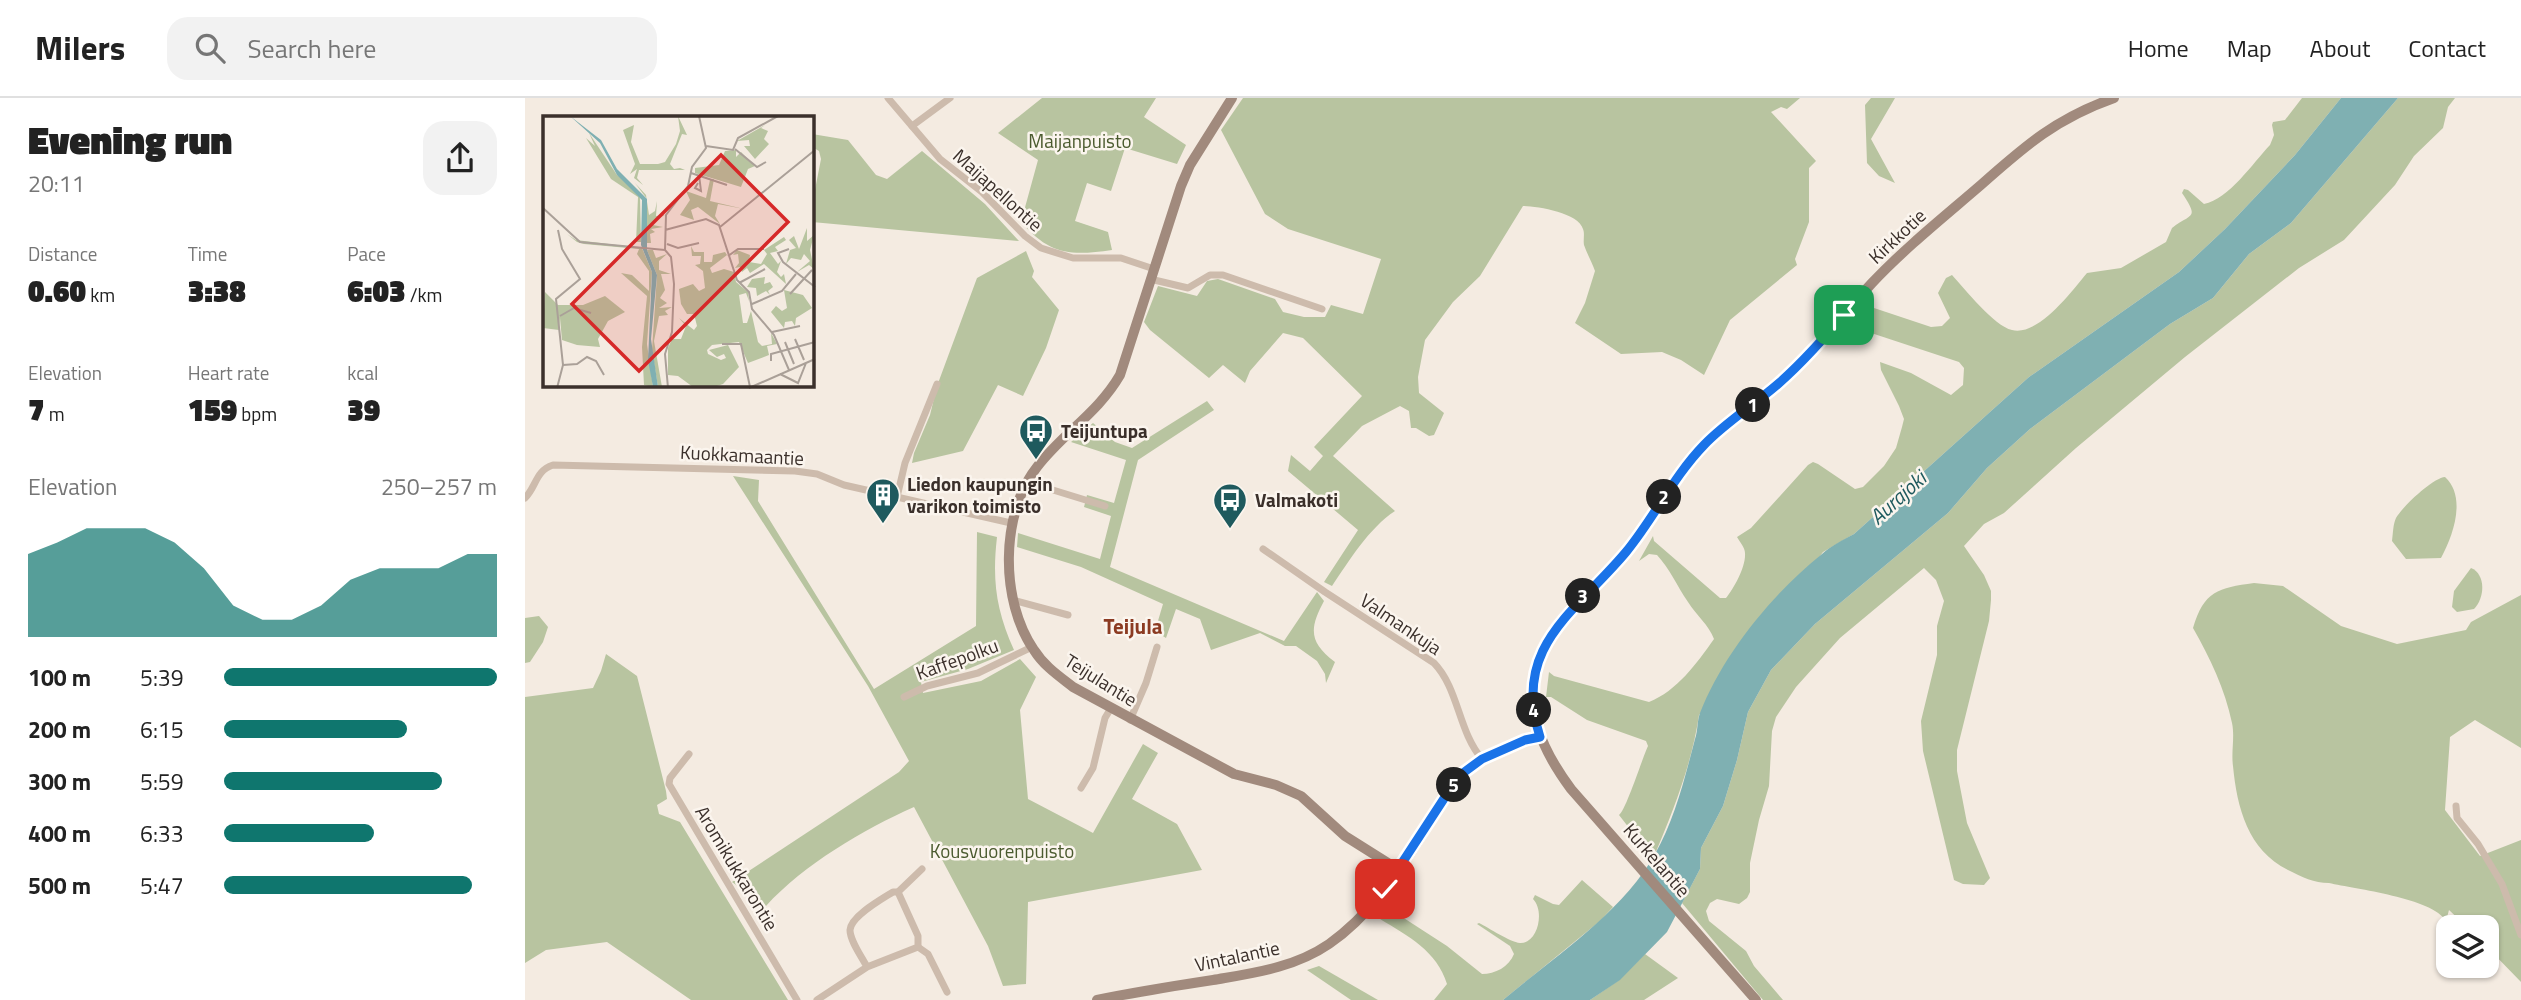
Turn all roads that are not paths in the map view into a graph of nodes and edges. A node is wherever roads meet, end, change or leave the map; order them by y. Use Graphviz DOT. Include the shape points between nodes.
graph roads {
  1 [pos="888,98"];
  2 [pos="950,98"];
  3 [pos="1232,98"];
  4 [pos="2114,98"];
  5 [pos="912,126"];
  6 [pos="1152,274"];
  7 [pos="1322,309"];
  8 [pos="937,384"];
  9 [pos="1027,482"];
  10 [pos="897,497"];
  11 [pos="525,498"];
  12 [pos="1105,506"];
  13 [pos="1011,523"];
  14 [pos="1263,549"];
  15 [pos="1013,600"];
  16 [pos="1068,615"];
  17 [pos="1157,647"];
  18 [pos="1027,649"];
  19 [pos="904,697"];
  20 [pos="1111,708"];
  21 [pos="1130,720"];
  22 [pos="1540,737"];
  23 [pos="689,754"];
  24 [pos="1482,759"];
  25 [pos="1081,789"];
  26 [pos="2456,806"];
  27 [pos="922,869"];
  28 [pos="1399,870"];
  29 [pos="898,891"];
  30 [pos="2521,935"];
  31 [pos="918,947"];
  32 [pos="867,967"];
  33 [pos="947,992"];
  34 [pos="797,1000"];
  35 [pos="817,1000"];
  36 [pos="1097,1000"];
  37 [pos="1756,1000"];
  1 -- 5 [label="street, Maijapellontie"];
  2 -- 5 [label="street"];
  3 -- 6 [label="street, Teijulantie" via="1190,165"];
  4 -- 22 [label="street, Kirkkotie" via="2066,118 2025,146 1898,258 1780,383 1690,460 1633,543 1562,619 1545,644 1534,697"];
  5 -- 6 [label="street, Maijapellontie" via="940,159 1041,248 1073,258 1121,258"];
  6 -- 7 [label="street, Maijapellontie" via="1188,288 1210,275 1223,275"];
  6 -- 9 [label="street, Teijulantie" via="1114,386 1044,458"];
  8 -- 10 [label="street" via="905,463"];
  9 -- 12 [label="street"];
  9 -- 13 [label="street, Teijulantie"];
  10 -- 11 [label="street, Kuokkamaantie" via="795,471 553,465 541,471"];
  10 -- 13 [label="street, Kuokkamaantie"];
  13 -- 15 [label="street, Teijulantie"];
  14 -- 24 [label="street, Valmankuja" via="1434,663"];
  15 -- 16 [label="street"];
  15 -- 18 [label="street, Teijulantie"];
  17 -- 21 [label="street"];
  18 -- 19 [label="street, Kaffepolku" via="978,673"];
  18 -- 20 [label="street, Teijulantie" via="1064,680"];
  20 -- 21 [label="street, Teijulantie"];
  20 -- 25 [label="street" via="1093,768"];
  21 -- 28 [label="street, Teijulantie" via="1234,774 1301,796 1345,836"];
  22 -- 24 [label="street, Vintalantie"];
  22 -- 37 [label="street, Kurkelantie" via="1552,764 1571,789"];
  23 -- 34 [label="street, Aromikukkarontie" via="669,784"];
  24 -- 28 [label="street, Vintalantie" via="1450,790"];
  26 -- 30 [label="street" via="2457,818 2502,884"];
  27 -- 29 [label="street"];
  28 -- 36 [label="street, Vintalantie" via="1358,919 1303,958 1256,972"];
  29 -- 31 [label="street" via="918,936"];
  29 -- 32 [label="street" via="857,917 851,927"];
  31 -- 32 [label="street"];
  31 -- 33 [label="street" via="928,954"];
  32 -- 35 [label="street"];
}
